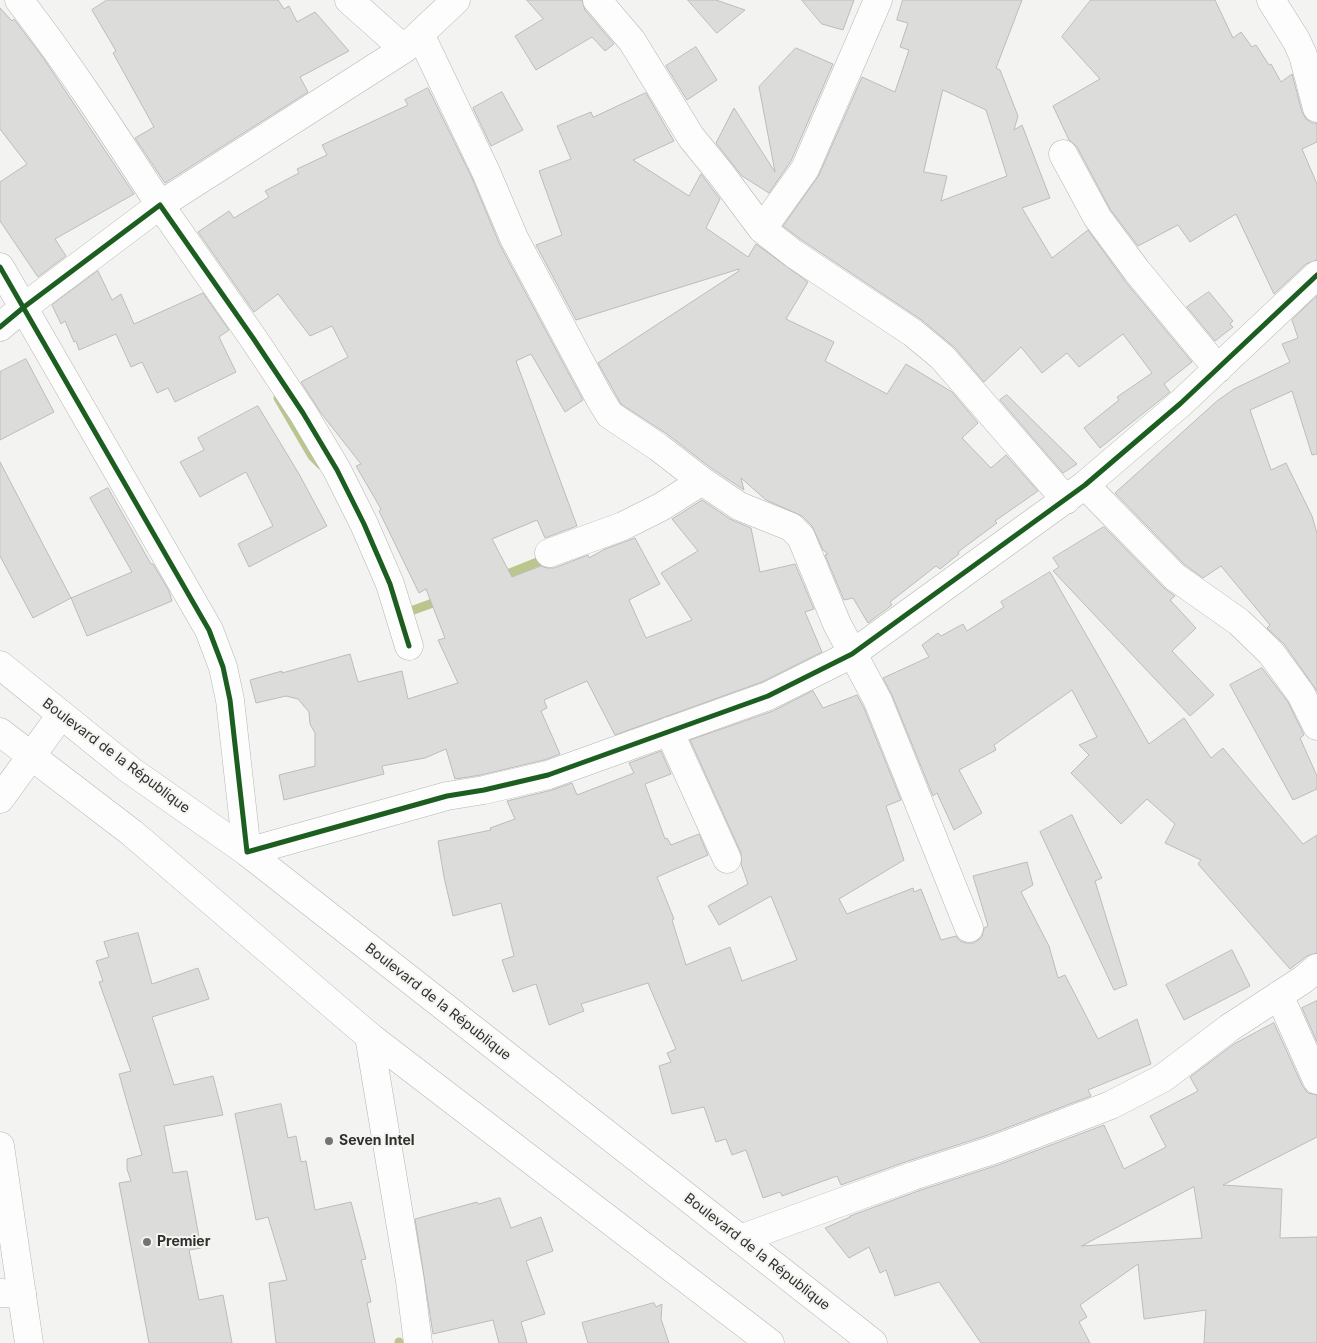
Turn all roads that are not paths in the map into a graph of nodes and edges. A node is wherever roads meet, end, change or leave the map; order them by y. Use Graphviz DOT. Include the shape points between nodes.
graph roads {
  1 [pos="19,0"];
  2 [pos="349,0"];
  3 [pos="456,0"];
  4 [pos="597,0"];
  5 [pos="878,0"];
  6 [pos="1272,0"];
  7 [pos="412,42"];
  8 [pos="1317,108"];
  9 [pos="1063,154"];
  10 [pos="160,205"];
  11 [pos="762,229"];
  12 [pos="0,267"];
  13 [pos="1317,275"];
  14 [pos="24,307"];
  15 [pos="0,327"];
  16 [pos="1218,369"];
  17 [pos="702,481"];
  18 [pos="1076,493"];
  19 [pos="549,553"];
  20 [pos="409,646"];
  21 [pos="852,654"];
  22 [pos="0,665"];
  23 [pos="61,715"];
  24 [pos="1317,726"];
  25 [pos="669,730"];
  26 [pos="0,732"];
  27 [pos="31,756"];
  28 [pos="0,800"];
  29 [pos="246,852"];
  30 [pos="727,859"];
  31 [pos="969,928"];
  32 [pos="1317,968"];
  33 [pos="1280,995"];
  34 [pos="369,1036"];
  35 [pos="1317,1080"];
  36 [pos="0,1146"];
  37 [pos="740,1239"];
  38 [pos="11,1294"];
  39 [pos="29,1343"];
  40 [pos="418,1343"];
  41 [pos="770,1343"];
  42 [pos="873,1343"];
  1 -- 10 [label="street" via="62,57"];
  2 -- 7 [label="street"];
  3 -- 7 [label="street"];
  4 -- 11 [label="street" via="632,41 691,138"];
  5 -- 11 [label="street" via="805,169"];
  6 -- 8 [label="street" via="1303,55"];
  7 -- 10 [label="street"];
  7 -- 17 [label="street" via="486,172 514,238 610,415"];
  9 -- 16 [label="street" via="1097,217"];
  10 -- 14 [label="street"];
  10 -- 20 [label="street" via="273,368 337,470 390,584"];
  11 -- 18 [label="street" via="794,254 914,333 942,357"];
  12 -- 14 [label="street"];
  13 -- 16 [label="street"];
  14 -- 15 [label="street"];
  14 -- 29 [label="street" via="209,630 223,667 230,700"];
  16 -- 18 [label="street"];
  17 -- 19 [label="street" via="623,526"];
  17 -- 21 [label="street" via="739,506 791,527 801,537"];
  18 -- 21 [label="street"];
  18 -- 24 [label="street" via="1175,577 1239,622 1272,653 1301,694"];
  21 -- 25 [label="street" via="768,696"];
  21 -- 31 [label="street" via="878,702"];
  22 -- 23 [label="street, Boulevard de la République"];
  23 -- 27 [label="street"];
  23 -- 29 [label="street, Boulevard de la République" via="130,770"];
  25 -- 29 [label="street" via="548,775 447,796"];
  25 -- 30 [label="street"];
  26 -- 27 [label="street"];
  27 -- 28 [label="street"];
  27 -- 34 [label="street" via="132,833"];
  29 -- 37 [label="street, Boulevard de la République"];
  32 -- 33 [label="street"];
  33 -- 35 [label="street"];
  33 -- 37 [label="street" via="1229,1028 1163,1078 1111,1105"];
  34 -- 40 [label="street"];
  34 -- 41 [label="street"];
  36 -- 38 [label="street"];
  37 -- 42 [label="street, Boulevard de la République"];
  38 -- 39 [label="street"];
}
